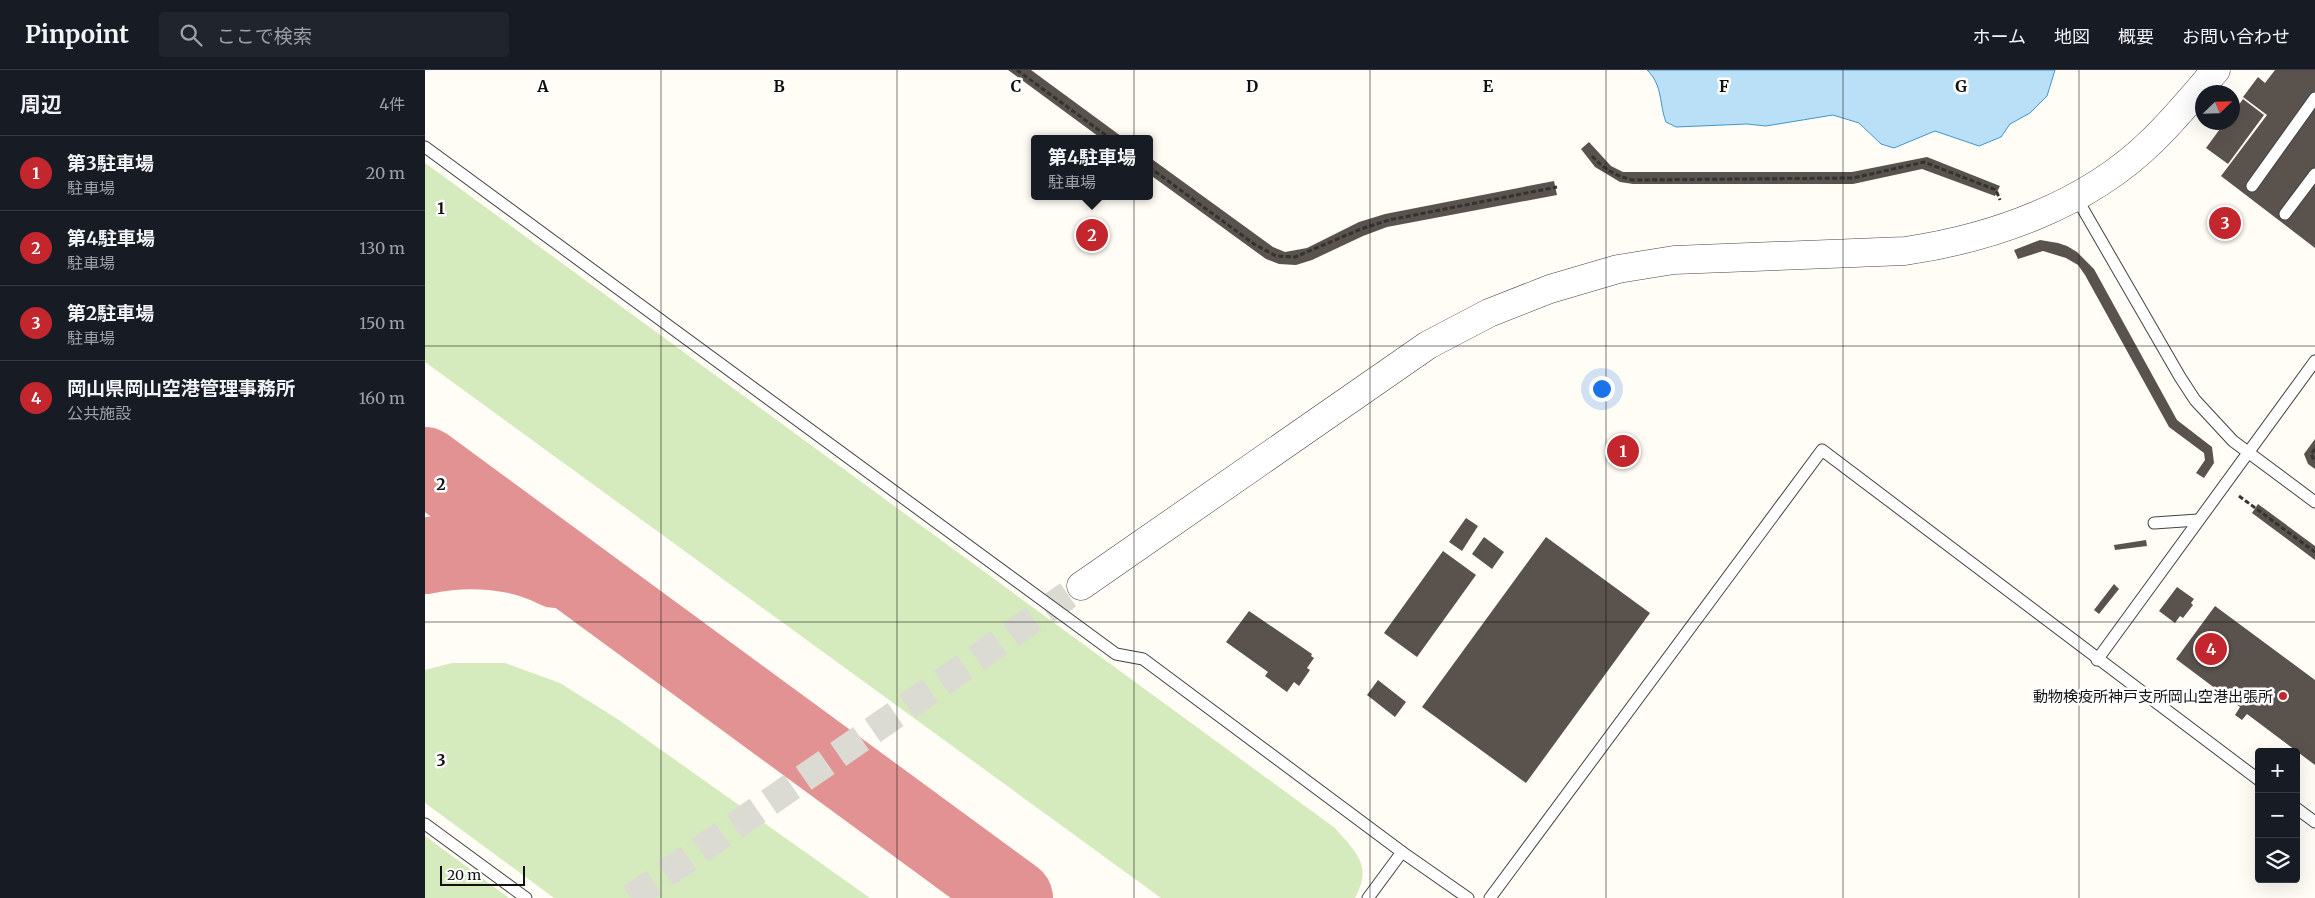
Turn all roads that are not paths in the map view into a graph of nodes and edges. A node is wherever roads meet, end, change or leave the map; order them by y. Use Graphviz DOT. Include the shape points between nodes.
graph roads {
  1 [pos="2216,70"];
  2 [pos="2315,98"];
  3 [pos="425,147"];
  4 [pos="2315,174"];
  5 [pos="2252,186"];
  6 [pos="2076,197"];
  7 [pos="2285,214"];
  8 [pos="2315,361"];
  9 [pos="2247,452"];
  10 [pos="2315,502"];
  11 [pos="2198,520"];
  12 [pos="2154,522"];
  13 [pos="1081,586"];
  14 [pos="2097,660"];
  15 [pos="2255,777"];
  16 [pos="2300,811"];
  17 [pos="2315,822"];
  18 [pos="425,824"];
  19 [pos="1402,852"];
  20 [pos="527,898"];
  21 [pos="1368,898"];
  22 [pos="1468,898"];
  23 [pos="1490,898"];
  1 -- 6 [label="street" via="2151,142 2115,172"];
  2 -- 5 [label="lane"];
  3 -- 19 [label="lane" via="1116,654 1143,659"];
  4 -- 7 [label="lane"];
  6 -- 9 [label="lane" via="2180,377 2217,425"];
  6 -- 13 [label="street" via="2010,225 1941,246 1867,254 1674,260 1619,269 1550,288 1489,313 1428,345"];
  8 -- 9 [label="lane"];
  9 -- 10 [label="lane"];
  9 -- 11 [label="lane"];
  11 -- 12 [label="lane"];
  11 -- 14 [label="lane"];
  14 -- 15 [label="lane"];
  14 -- 23 [label="lane" via="1821,450"];
  16 -- 17 [label="lane"];
  18 -- 20 [label="lane"];
  19 -- 21 [label="lane"];
  19 -- 22 [label="lane"];
}
